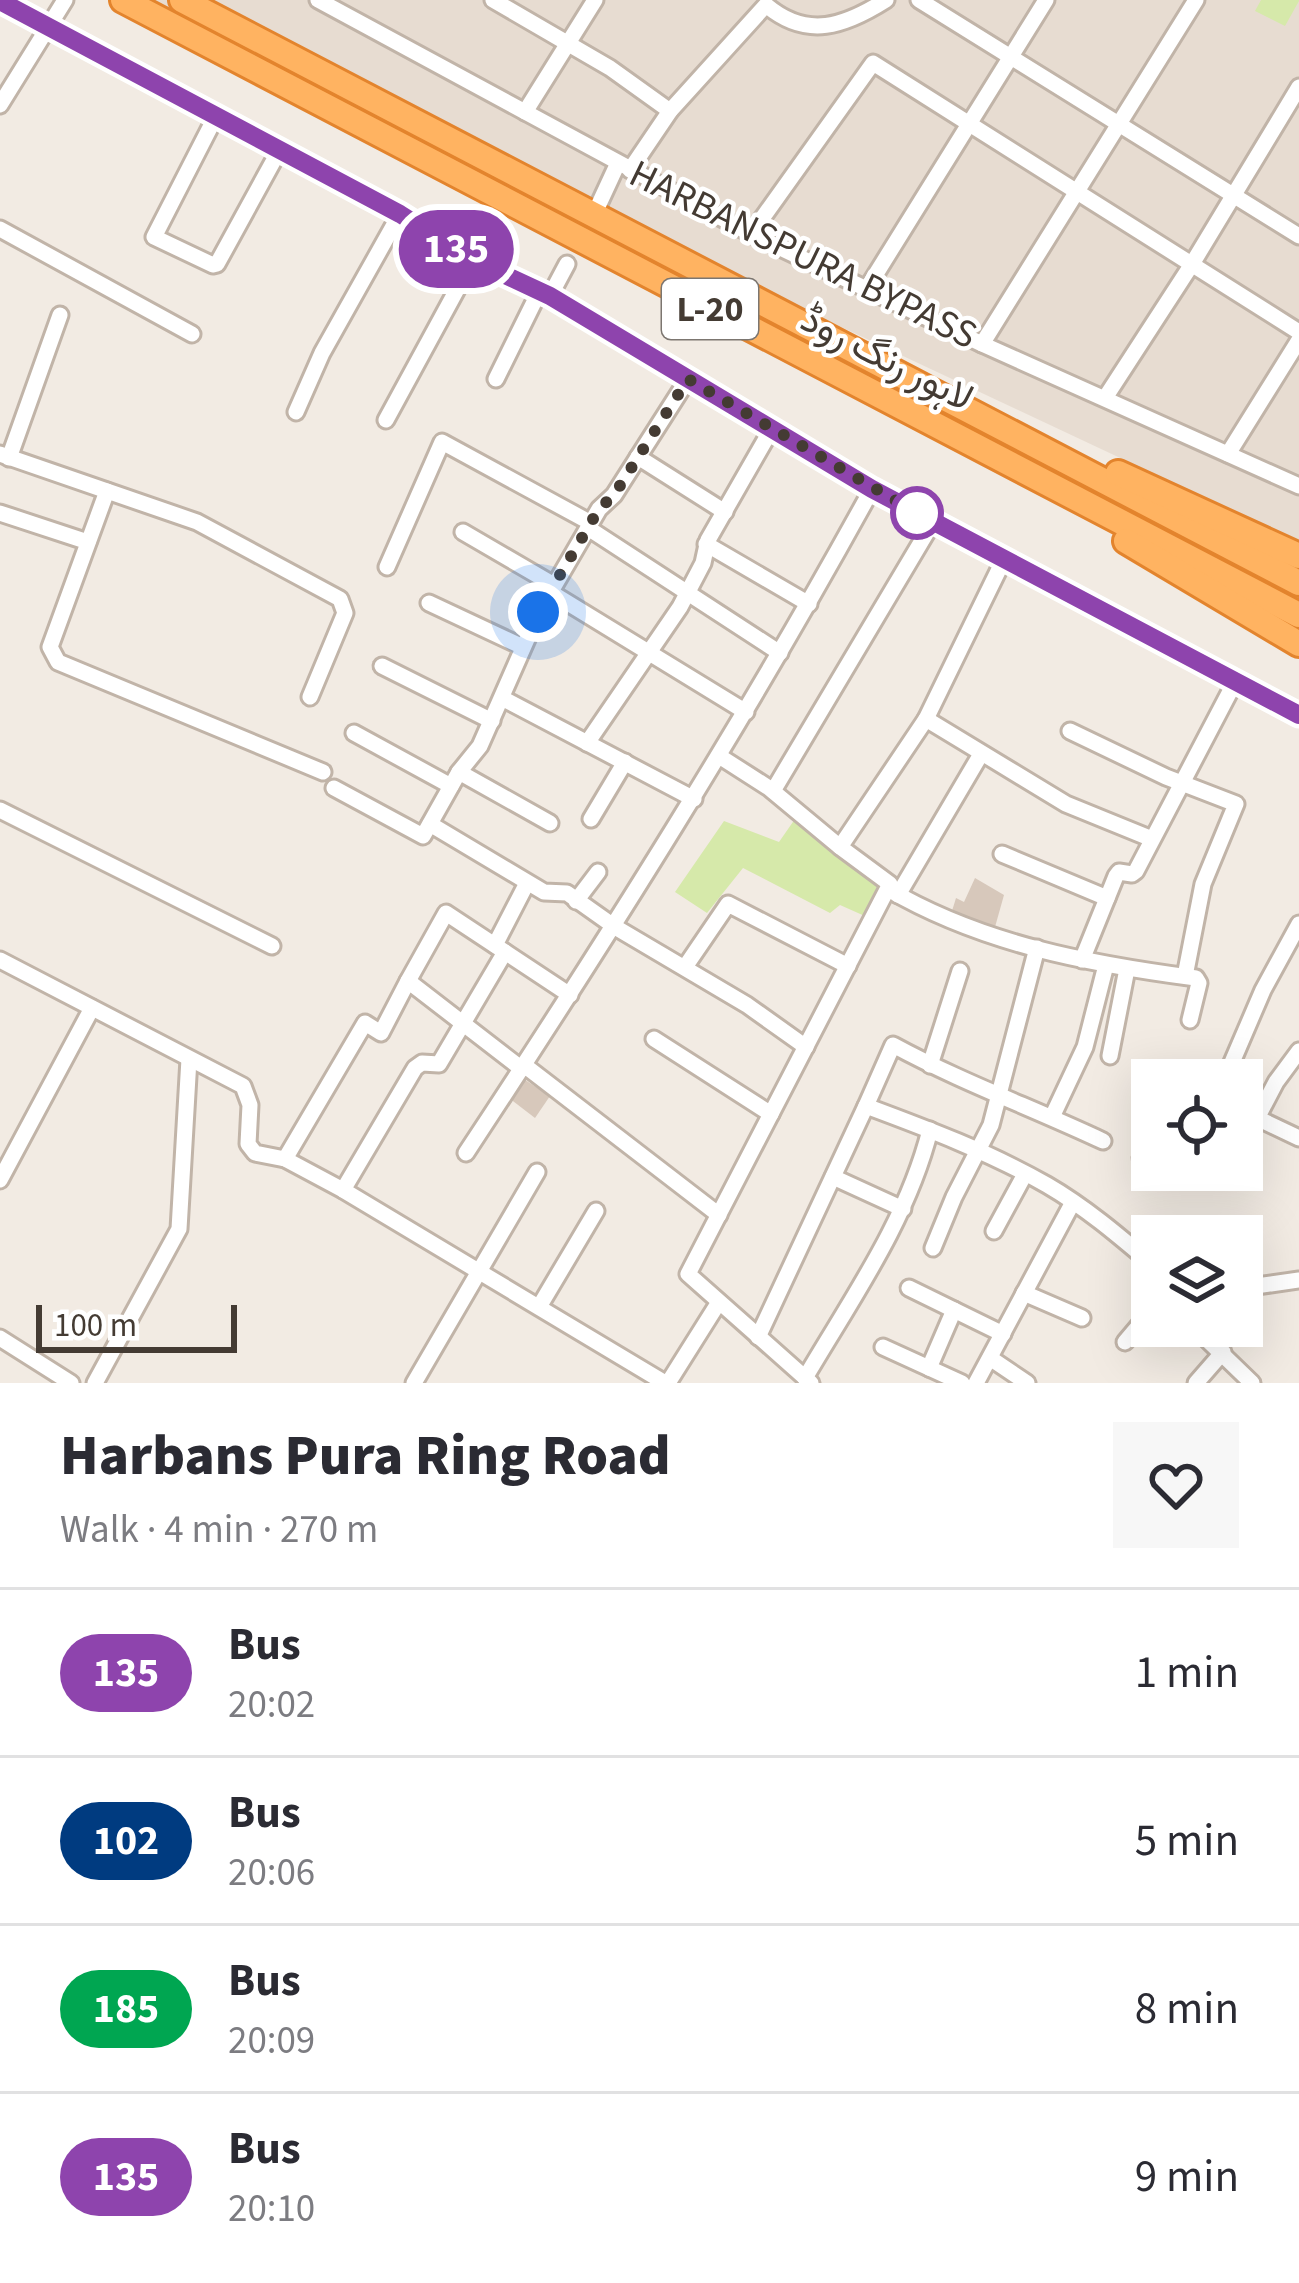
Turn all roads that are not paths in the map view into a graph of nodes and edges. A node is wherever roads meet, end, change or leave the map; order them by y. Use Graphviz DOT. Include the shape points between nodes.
graph roads {
  1 [pos="65,0"];
  2 [pos="123,0"];
  3 [pos="182,0"];
  4 [pos="318,0"];
  5 [pos="493,0"];
  6 [pos="595,0"];
  7 [pos="886,0"];
  8 [pos="919,0"];
  9 [pos="1046,0"];
  10 [pos="1196,0"];
  11 [pos="0,1"];
  12 [pos="765,3"];
  13 [pos="343,6"];
  14 [pos="48,26"];
  15 [pos="567,41"];
  16 [pos="1011,58"];
  17 [pos="1299,87"];
  18 [pos="0,105"];
  19 [pos="670,111"];
  20 [pos="525,112"];
  21 [pos="217,114"];
  22 [pos="1121,123"];
  23 [pos="971,124"];
  24 [pos="280,149"];
  25 [pos="624,166"];
  26 [pos="1078,194"];
  27 [pos="1234,194"];
  28 [pos="599,204"];
  29 [pos="400,214"];
  30 [pos="0,229"];
  31 [pos="751,234"];
  32 [pos="1299,236"];
  33 [pos="473,260"];
  34 [pos="567,264"];
  35 [pos="1192,264"];
  36 [pos="866,290"];
  37 [pos="545,293"];
  38 [pos="60,315"];
  39 [pos="192,334"];
  40 [pos="1299,336"];
  41 [pos="982,344"];
  42 [pos="496,379"];
  43 [pos="688,379"];
  44 [pos="1105,398"];
  45 [pos="296,412"];
  46 [pos="971,412"];
  47 [pos="386,420"];
  48 [pos="771,430"];
  49 [pos="958,436"];
  50 [pos="1228,454"];
  51 [pos="5,456"];
  52 [pos="638,457"];
  53 [pos="1299,485"];
  54 [pos="872,489"];
  55 [pos="107,491"];
  56 [pos="724,512"];
  57 [pos="0,513"];
  58 [pos="933,522"];
  59 [pos="589,526"];
  60 [pos="463,532"];
  61 [pos="88,542"];
  62 [pos="706,544"];
  63 [pos="1299,556"];
  64 [pos="1005,557"];
  65 [pos="387,567"];
  66 [pos="1299,583"];
  67 [pos="552,588"];
  68 [pos="686,595"];
  69 [pos="429,603"];
  70 [pos="808,604"];
  71 [pos="1299,615"];
  72 [pos="1299,644"];
  73 [pos="523,647"];
  74 [pos="648,651"];
  75 [pos="780,653"];
  76 [pos="382,666"];
  77 [pos="1236,680"];
  78 [pos="310,697"];
  79 [pos="502,698"];
  80 [pos="746,712"];
  81 [pos="1299,715"];
  82 [pos="926,719"];
  83 [pos="492,722"];
  84 [pos="1070,731"];
  85 [pos="354,733"];
  86 [pos="587,742"];
  87 [pos="981,754"];
  88 [pos="719,756"];
  89 [pos="625,763"];
  90 [pos="323,772"];
  91 [pos="455,779"];
  92 [pos="1181,781"];
  93 [pos="334,788"];
  94 [pos="772,791"];
  95 [pos="694,799"];
  96 [pos="0,810"];
  97 [pos="591,819"];
  98 [pos="430,824"];
  99 [pos="550,824"];
  100 [pos="1152,839"];
  101 [pos="840,848"];
  102 [pos="1002,854"];
  103 [pos="598,872"];
  104 [pos="527,883"];
  105 [pos="893,892"];
  106 [pos="1107,898"];
  107 [pos="576,901"];
  108 [pos="1299,925"];
  109 [pos="615,927"];
  110 [pos="272,946"];
  111 [pos="500,948"];
  112 [pos="1037,948"];
  113 [pos="0,960"];
  114 [pos="1082,960"];
  115 [pos="1106,965"];
  116 [pos="848,966"];
  117 [pos="685,967"];
  118 [pos="1127,969"];
  119 [pos="960,971"];
  120 [pos="1185,976"];
  121 [pos="409,981"];
  122 [pos="570,995"];
  123 [pos="92,1008"];
  124 [pos="1190,1020"];
  125 [pos="463,1023"];
  126 [pos="653,1039"];
  127 [pos="806,1047"];
  128 [pos="1299,1052"];
  129 [pos="1110,1056"];
  130 [pos="189,1059"];
  131 [pos="1233,1059"];
  132 [pos="930,1065"];
  133 [pos="523,1067"];
  134 [pos="999,1095"];
  135 [pos="866,1106"];
  136 [pos="1263,1109"];
  137 [pos="771,1114"];
  138 [pos="1052,1117"];
  139 [pos="1263,1121"];
  140 [pos="930,1130"];
  141 [pos="1299,1138"];
  142 [pos="1102,1141"];
  143 [pos="978,1150"];
  144 [pos="466,1153"];
  145 [pos="285,1159"];
  146 [pos="537,1172"];
  147 [pos="1025,1174"];
  148 [pos="833,1177"];
  149 [pos="0,1180"];
  150 [pos="343,1190"];
  151 [pos="1073,1202"];
  152 [pos="903,1208"];
  153 [pos="596,1211"];
  154 [pos="719,1215"];
  155 [pos="994,1231"];
  156 [pos="933,1248"];
  157 [pos="1131,1248"];
  158 [pos="479,1272"];
  159 [pos="1299,1280"];
  160 [pos="1263,1285"];
  161 [pos="909,1288"];
  162 [pos="1024,1293"];
  163 [pos="719,1302"];
  164 [pos="539,1307"];
  165 [pos="954,1310"];
  166 [pos="1082,1318"];
  167 [pos="1003,1334"];
  168 [pos="1131,1335"];
  169 [pos="758,1336"];
  170 [pos="0,1338"];
  171 [pos="1125,1342"];
  172 [pos="883,1347"];
  173 [pos="1217,1347"];
  174 [pos="1223,1352"];
  175 [pos="989,1358"];
  176 [pos="929,1368"];
  177 [pos="808,1380"];
  178 [pos="416,1382"];
  179 [pos="71,1383"];
  180 [pos="95,1383"];
  181 [pos="666,1383"];
  182 [pos="962,1383"];
  183 [pos="976,1383"];
  184 [pos="1027,1383"];
  185 [pos="1196,1383"];
  186 [pos="1252,1383"];
  1 -- 14 [label="street"];
  2 -- 49 [label="highway, لاہور رنگ روڈ / L-20"];
  3 -- 46 [label="highway, لاہور رنگ روڈ / L-20"];
  4 -- 13 [label="street, HARBANSPURA BYPASS"];
  5 -- 15 [label="street"];
  6 -- 15 [label="street"];
  7 -- 12 [label="street" via="817,28"];
  8 -- 16 [label="street"];
  9 -- 16 [label="street"];
  10 -- 22 [label="street"];
  11 -- 14 [label="street"];
  12 -- 19 [label="street"];
  13 -- 20 [label="street, HARBANSPURA BYPASS"];
  14 -- 18 [label="street"];
  14 -- 21 [label="street"];
  15 -- 19 [label="street"];
  15 -- 20 [label="street"];
  16 -- 22 [label="street"];
  16 -- 23 [label="street"];
  17 -- 27 [label="street"];
  19 -- 25 [label="street"];
  20 -- 25 [label="street, HARBANSPURA BYPASS"];
  21 -- 24 [label="street"];
  21 -- 24 [label="street" via="154,237 217,264"];
  22 -- 26 [label="street"];
  22 -- 27 [label="street"];
  23 -- 26 [label="street"];
  23 -- 31 [label="street" via="873,63"];
  23 -- 36 [label="street"];
  24 -- 29 [label="street"];
  25 -- 28 [label="street"];
  25 -- 31 [label="street, HARBANSPURA BYPASS"];
  26 -- 35 [label="street"];
  26 -- 41 [label="street"];
  27 -- 32 [label="street"];
  27 -- 35 [label="street"];
  29 -- 33 [label="street"];
  29 -- 45 [label="street"];
  30 -- 39 [label="street"];
  31 -- 36 [label="street, HARBANSPURA BYPASS"];
  33 -- 37 [label="street"];
  33 -- 47 [label="street"];
  34 -- 37 [label="street"];
  35 -- 40 [label="street"];
  35 -- 44 [label="street"];
  36 -- 41 [label="street, HARBANSPURA BYPASS"];
  37 -- 42 [label="street"];
  37 -- 43 [label="street"];
  38 -- 51 [label="street"];
  40 -- 50 [label="street"];
  41 -- 44 [label="street, HARBANSPURA BYPASS"];
  43 -- 48 [label="street"];
  43 -- 52 [label="street"];
  44 -- 50 [label="street, HARBANSPURA BYPASS"];
  46 -- 63 [label="highway"];
  46 -- 66 [label="highway, لاہور رنگ روڈ / L-20"];
  48 -- 54 [label="street"];
  48 -- 56 [label="street"];
  49 -- 71 [label="highway, لاہور رنگ روڈ / L-20"];
  49 -- 72 [label="highway"];
  50 -- 53 [label="street, HARBANSPURA BYPASS"];
  51 -- 55 [label="street"];
  52 -- 56 [label="street"];
  52 -- 59 [label="street"];
  54 -- 58 [label="street"];
  54 -- 70 [label="street"];
  55 -- 61 [label="street"];
  55 -- 78 [label="street" via="197,522 340,599 345,613"];
  56 -- 62 [label="street"];
  57 -- 61 [label="street"];
  58 -- 64 [label="street"];
  58 -- 94 [label="street"];
  59 -- 65 [label="street" via="442,442"];
  59 -- 67 [label="street"];
  59 -- 68 [label="street"];
  60 -- 67 [label="street"];
  61 -- 90 [label="street" via="50,647 58,662"];
  62 -- 68 [label="street"];
  62 -- 70 [label="street"];
  64 -- 77 [label="street"];
  64 -- 82 [label="street"];
  67 -- 73 [label="street"];
  67 -- 74 [label="street"];
  68 -- 74 [label="street"];
  68 -- 75 [label="street"];
  69 -- 73 [label="street"];
  70 -- 75 [label="street"];
  73 -- 79 [label="street"];
  74 -- 80 [label="street"];
  74 -- 86 [label="street"];
  75 -- 80 [label="street"];
  76 -- 83 [label="street"];
  77 -- 81 [label="street"];
  77 -- 92 [label="street"];
  79 -- 83 [label="street"];
  79 -- 86 [label="street"];
  80 -- 88 [label="street"];
  82 -- 87 [label="street"];
  82 -- 101 [label="street"];
  83 -- 91 [label="street"];
  84 -- 92 [label="street"];
  85 -- 91 [label="street"];
  86 -- 89 [label="street"];
  87 -- 100 [label="street" via="1066,804"];
  87 -- 105 [label="street"];
  88 -- 94 [label="street"];
  88 -- 95 [label="street"];
  89 -- 95 [label="street"];
  89 -- 97 [label="street"];
  91 -- 98 [label="street"];
  91 -- 99 [label="street"];
  92 -- 100 [label="street"];
  92 -- 120 [label="street" via="1236,804 1203,884"];
  93 -- 98 [label="street" via="423,836"];
  94 -- 101 [label="street"];
  95 -- 109 [label="street"];
  96 -- 110 [label="street"];
  98 -- 104 [label="street"];
  100 -- 106 [label="street" via="1136,871 1119,872"];
  101 -- 105 [label="street"];
  102 -- 106 [label="street"];
  103 -- 107 [label="street"];
  104 -- 107 [label="street"];
  104 -- 111 [label="street"];
  105 -- 112 [label="street" via="968,928"];
  105 -- 116 [label="street"];
  106 -- 114 [label="street"];
  107 -- 109 [label="street"];
  108 -- 131 [label="street"];
  109 -- 117 [label="street"];
  109 -- 122 [label="street"];
  111 -- 121 [label="street" via="446,913"];
  111 -- 122 [label="street"];
  111 -- 125 [label="street"];
  112 -- 114 [label="street"];
  112 -- 134 [label="street"];
  113 -- 123 [label="street"];
  114 -- 115 [label="street"];
  115 -- 118 [label="street"];
  115 -- 138 [label="street" via="1085,1047"];
  116 -- 117 [label="street" via="728,904"];
  116 -- 127 [label="street"];
  117 -- 127 [label="street"];
  118 -- 120 [label="street"];
  118 -- 129 [label="street"];
  119 -- 132 [label="street"];
  120 -- 124 [label="street" via="1198,983"];
  121 -- 125 [label="street"];
  121 -- 145 [label="street" via="381,1033 365,1024"];
  122 -- 133 [label="street"];
  123 -- 130 [label="street"];
  123 -- 149 [label="street"];
  125 -- 133 [label="street"];
  125 -- 150 [label="street" via="439,1064 415,1068"];
  126 -- 137 [label="street"];
  127 -- 137 [label="street"];
  128 -- 136 [label="street"];
  130 -- 145 [label="street" via="243,1086 250,1148"];
  130 -- 180 [label="street" via="179,1229"];
  132 -- 134 [label="street"];
  132 -- 135 [label="street" via="893,1045"];
  133 -- 144 [label="street"];
  133 -- 154 [label="street"];
  134 -- 138 [label="street"];
  134 -- 143 [label="street"];
  135 -- 140 [label="street"];
  135 -- 148 [label="street"];
  137 -- 154 [label="street"];
  138 -- 142 [label="street"];
  139 -- 141 [label="street"];
  140 -- 143 [label="street"];
  140 -- 152 [label="street"];
  143 -- 147 [label="street"];
  143 -- 156 [label="street"];
  145 -- 150 [label="street"];
  146 -- 158 [label="street"];
  147 -- 151 [label="street"];
  147 -- 155 [label="street"];
  148 -- 152 [label="street"];
  148 -- 169 [label="street"];
  150 -- 158 [label="street"];
  151 -- 157 [label="street"];
  151 -- 162 [label="street"];
  152 -- 177 [label="street"];
  153 -- 164 [label="street"];
  154 -- 163 [label="street" via="688,1274"];
  158 -- 164 [label="street"];
  158 -- 178 [label="street"];
  159 -- 160 [label="street"];
  161 -- 165 [label="street"];
  162 -- 166 [label="street"];
  162 -- 167 [label="street"];
  163 -- 169 [label="street"];
  163 -- 181 [label="street"];
  164 -- 181 [label="street"];
  165 -- 167 [label="street"];
  165 -- 176 [label="street"];
  167 -- 175 [label="street"];
  168 -- 171 [label="street"];
  169 -- 177 [label="street"];
  170 -- 179 [label="street"];
  172 -- 176 [label="street"];
  173 -- 174 [label="street"];
  174 -- 185 [label="street"];
  174 -- 186 [label="street"];
  175 -- 183 [label="street"];
  175 -- 184 [label="street"];
  176 -- 182 [label="street"];
}
